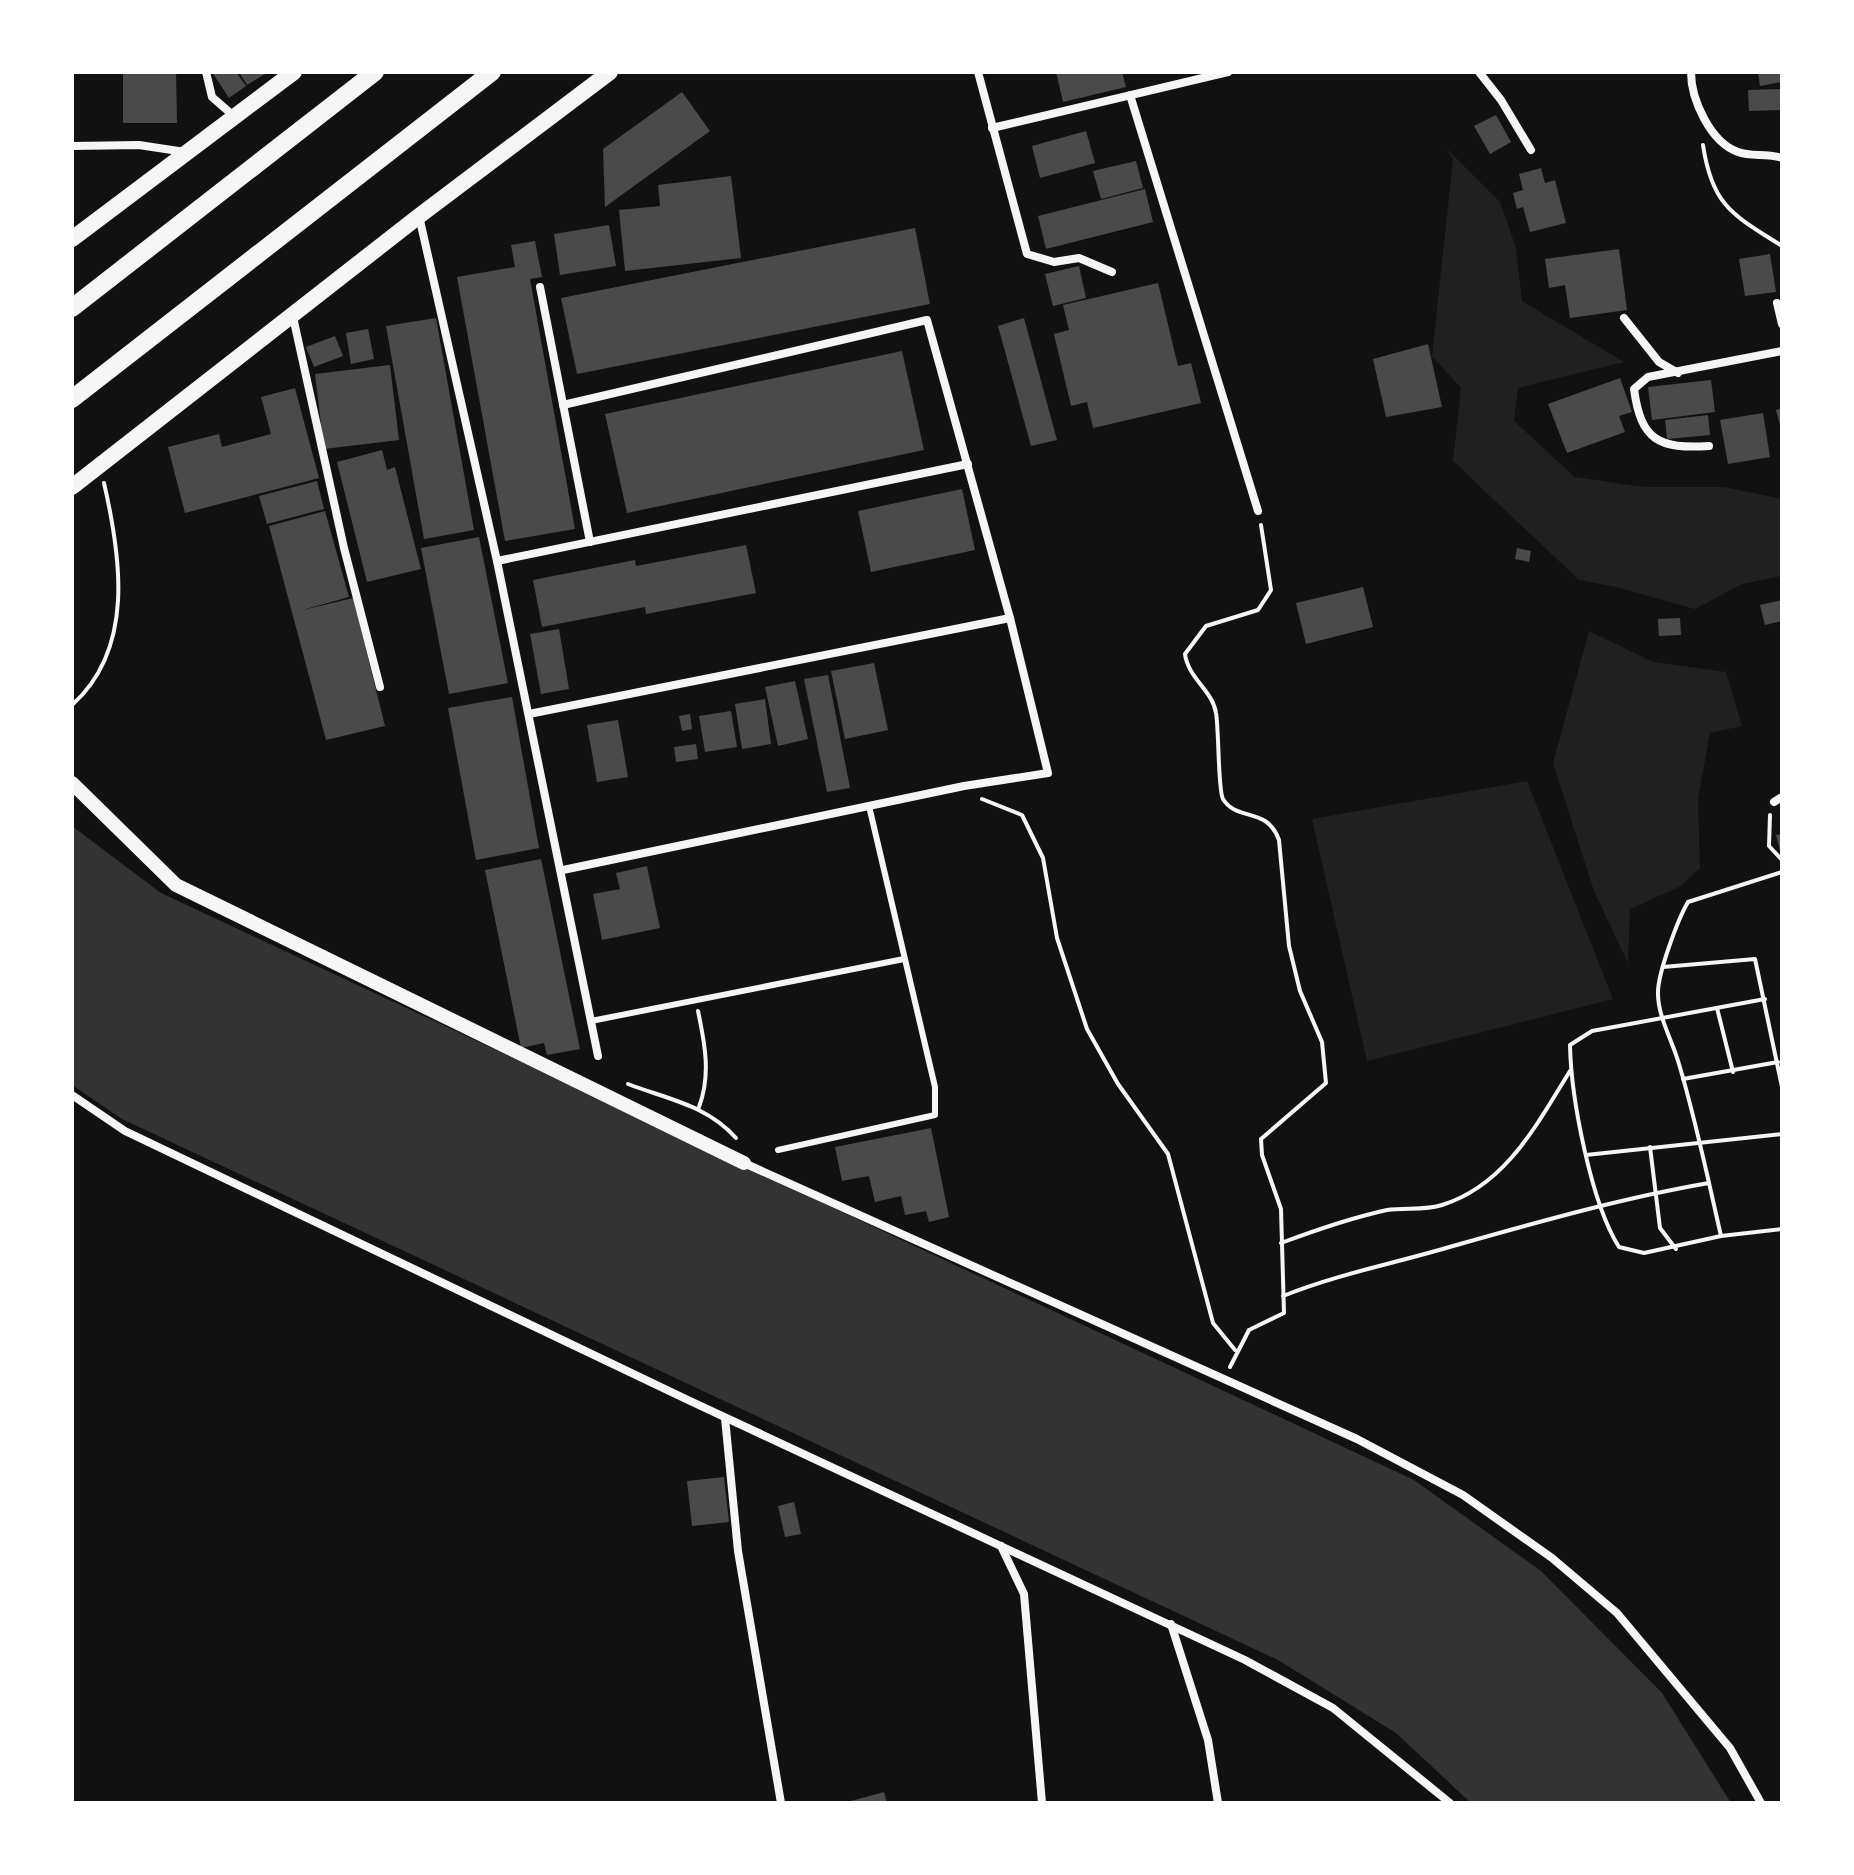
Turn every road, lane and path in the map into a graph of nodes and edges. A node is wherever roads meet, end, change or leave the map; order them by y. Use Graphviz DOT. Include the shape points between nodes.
graph roads {
  1 [pos="206,72"];
  2 [pos="294,72"];
  3 [pos="375,72"];
  4 [pos="492,72"];
  5 [pos="610,72"];
  6 [pos="978,72"];
  7 [pos="1228,72"];
  8 [pos="1479,72"];
  9 [pos="1691,72"];
  10 [pos="1130,95"];
  11 [pos="237,119"];
  12 [pos="992,128"];
  13 [pos="1701,134"];
  14 [pos="72,146"];
  15 [pos="1531,150"];
  16 [pos="186,153"];
  17 [pos="1782,158"];
  18 [pos="419,216"];
  19 [pos="74,236"];
  20 [pos="1782,246"];
  21 [pos="1112,272"];
  22 [pos="540,287"];
  23 [pos="1777,303"];
  24 [pos="72,308"];
  25 [pos="293,317"];
  26 [pos="1624,318"];
  27 [pos="1782,324"];
  28 [pos="1782,351"];
  29 [pos="1678,373"];
  30 [pos="72,399"];
  31 [pos="563,405"];
  32 [pos="1709,446"];
  33 [pos="968,464"];
  34 [pos="100,465"];
  35 [pos="72,487"];
  36 [pos="1258,511"];
  37 [pos="590,542"];
  38 [pos="497,561"];
  39 [pos="1010,618"];
  40 [pos="380,687"];
  41 [pos="72,705"];
  42 [pos="529,714"];
  43 [pos="72,783"];
  44 [pos="964,786"];
  45 [pos="1778,799"];
  46 [pos="869,806"];
  47 [pos="1782,860"];
  48 [pos="563,870"];
  49 [pos="1782,872"];
  50 [pos="904,959"];
  51 [pos="1663,967"];
  52 [pos="1765,999"];
  53 [pos="695,1001"];
  54 [pos="1717,1008"];
  55 [pos="1663,1017"];
  56 [pos="591,1021"];
  57 [pos="598,1056"];
  58 [pos="1778,1062"];
  59 [pos="1571,1071"];
  60 [pos="1733,1072"];
  61 [pos="1683,1079"];
  62 [pos="1782,1087"];
  63 [pos="72,1095"];
  64 [pos="699,1107"];
  65 [pos="1782,1134"];
  66 [pos="1700,1144"];
  67 [pos="1650,1147"];
  68 [pos="778,1150"];
  69 [pos="1586,1155"];
  70 [pos="744,1163"];
  71 [pos="1709,1183"];
  72 [pos="1653,1193"];
  73 [pos="1599,1206"];
  74 [pos="1782,1229"];
  75 [pos="1721,1236"];
  76 [pos="1281,1243"];
  77 [pos="1676,1249"];
  78 [pos="1283,1296"];
  79 [pos="1236,1350"];
  80 [pos="1225,1380"];
  81 [pos="725,1418"];
  82 [pos="1001,1545"];
  83 [pos="1171,1624"];
  84 [pos="781,1803"];
  85 [pos="1042,1803"];
  86 [pos="1218,1803"];
  87 [pos="1450,1803"];
  88 [pos="1761,1803"];
  1 -- 11 [label="street" via="212,97"];
  2 -- 11 [label="main road"];
  3 -- 24 [label="main road"];
  4 -- 30 [label="main road"];
  5 -- 18 [label="main road"];
  6 -- 12 [label="street"];
  7 -- 10 [label="street"];
  8 -- 15 [label="street"];
  9 -- 17 [label="street" via="1691,88 1721,143 1740,153"];
  10 -- 12 [label="street"];
  10 -- 36 [label="street"];
  11 -- 16 [label="main road"];
  12 -- 21 [label="street" via="1027,254 1054,262 1079,258"];
  13 -- 20 [label="path" via="1713,189 1747,224"];
  14 -- 16 [label="street" via="139,145"];
  16 -- 19 [label="main road"];
  18 -- 25 [label="main road"];
  18 -- 38 [label="street"];
  22 -- 31 [label="street"];
  23 -- 27 [label="street"];
  25 -- 34 [label="main road"];
  25 -- 40 [label="street"];
  26 -- 29 [label="street" via="1659,362"];
  28 -- 29 [label="street"];
  29 -- 32 [label="street" via="1648,377 1634,389 1637,410 1647,432 1661,444"];
  31 -- 33 [label="street" via="927,320"];
  31 -- 37 [label="street"];
  33 -- 37 [label="street"];
  33 -- 39 [label="street"];
  34 -- 35 [label="main road"];
  34 -- 41 [label="path" via="116,537 116,627 102,666"];
  36 -- 76 [label="path" via="1271,590 1258,610 1206,626 1185,654 1216,710 1221,797 1232,809 1253,813 1275,828 1289,946 1300,991 1322,1042 1326,1083 1261,1139 1281,1209"];
  37 -- 38 [label="street"];
  38 -- 42 [label="street"];
  39 -- 42 [label="street"];
  39 -- 44 [label="street" via="1048,773"];
  42 -- 48 [label="street"];
  43 -- 70 [label="street" via="176,885"];
  44 -- 46 [label="street"];
  44 -- 79 [label="path" via="990,805 1022,815 1043,858 1057,938 1087,1029 1168,1154 1213,1323"];
  45 -- 47 [label="path" via="1768,824 1769,846"];
  46 -- 48 [label="street"];
  46 -- 50 [label="lane"];
  48 -- 56 [label="street"];
  49 -- 51 [label="path" via="1688,902"];
  50 -- 53 [label="lane"];
  50 -- 68 [label="lane" via="935,1087 935,1115"];
  51 -- 52 [label="path" via="1755,959"];
  51 -- 55 [label="path" via="1657,995"];
  52 -- 54 [label="path"];
  52 -- 58 [label="path"];
  53 -- 56 [label="lane"];
  53 -- 64 [label="path" via="705,1043 707,1086"];
  54 -- 55 [label="path"];
  54 -- 60 [label="path"];
  55 -- 59 [label="path" via="1592,1031 1570,1045"];
  55 -- 61 [label="path"];
  56 -- 57 [label="street"];
  58 -- 60 [label="path"];
  58 -- 62 [label="path"];
  59 -- 69 [label="path"];
  59 -- 76 [label="path" via="1523,1148 1482,1186 1440,1206 1332,1223"];
  60 -- 61 [label="path"];
  61 -- 66 [label="path"];
  63 -- 81 [label="street" via="125,1131"];
  65 -- 66 [label="path"];
  66 -- 67 [label="path"];
  66 -- 71 [label="path"];
  67 -- 69 [label="path"];
  67 -- 72 [label="path"];
  69 -- 73 [label="path"];
  70 -- 80 [label="street"];
  71 -- 72 [label="path"];
  71 -- 75 [label="path"];
  72 -- 73 [label="path"];
  72 -- 77 [label="path" via="1660,1228"];
  73 -- 77 [label="path" via="1619,1247 1644,1253"];
  73 -- 78 [label="path" via="1331,1277"];
  74 -- 75 [label="path"];
  75 -- 77 [label="path"];
  76 -- 78 [label="path"];
  78 -- 79 [label="path" via="1284,1313 1249,1330"];
  79 -- 80 [label="path"];
  80 -- 88 [label="street" via="1357,1439 1463,1495 1552,1558 1617,1613 1677,1680 1730,1748"];
  81 -- 82 [label="street"];
  81 -- 84 [label="street" via="738,1551"];
  82 -- 83 [label="street"];
  82 -- 85 [label="street" via="1024,1594"];
  83 -- 86 [label="street" via="1208,1740"];
  83 -- 87 [label="street" via="1333,1708"];
}
